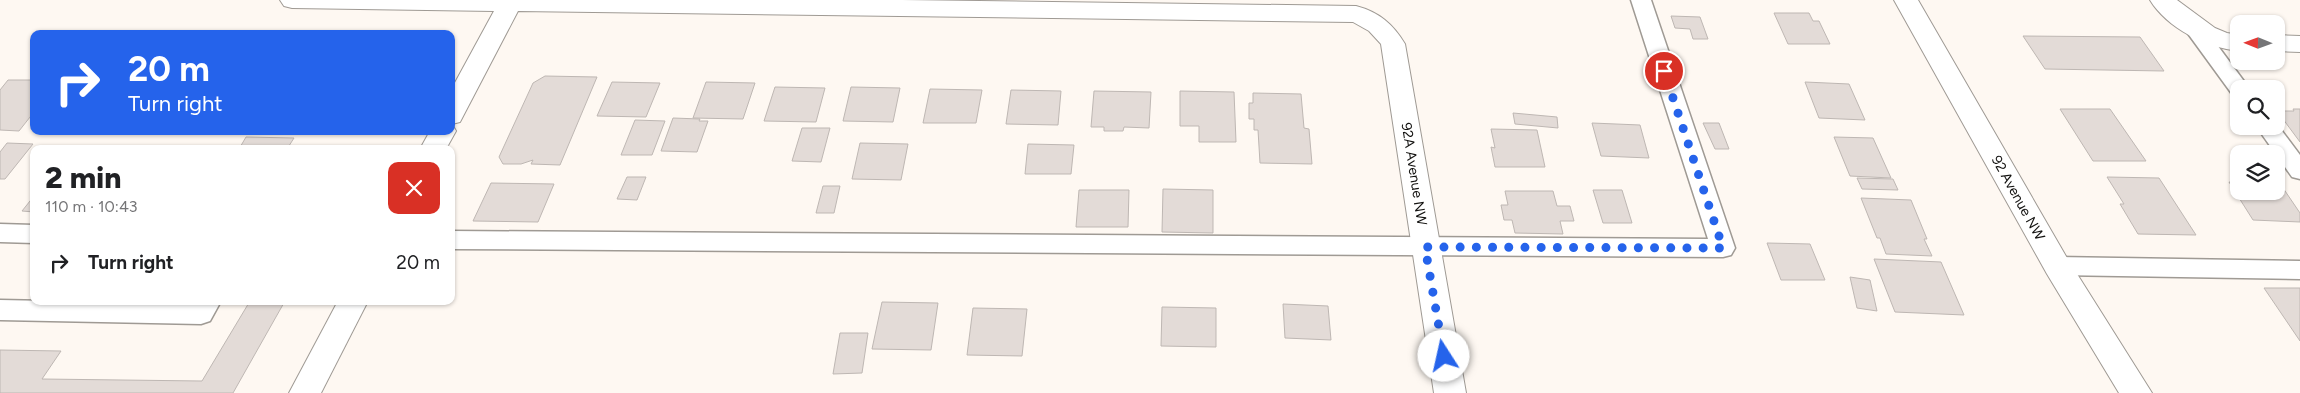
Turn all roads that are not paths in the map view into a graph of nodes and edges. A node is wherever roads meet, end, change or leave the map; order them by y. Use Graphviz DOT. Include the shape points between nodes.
graph roads {
  1 [pos="292,0"];
  2 [pos="1641,0"];
  3 [pos="1906,0"];
  4 [pos="2162,0"];
  5 [pos="511,2"];
  6 [pos="928,4"];
  7 [pos="2191,24"];
  8 [pos="2230,42"];
  9 [pos="2285,44"];
  10 [pos="2300,44"];
  11 [pos="2232,80"];
  12 [pos="455,107"];
  13 [pos="2274,135"];
  14 [pos="2300,170"];
  15 [pos="0,233"];
  16 [pos="30,234"];
  17 [pos="455,240"];
  18 [pos="1425,247"];
  19 [pos="2057,266"];
  20 [pos="2300,270"];
  21 [pos="207,305"];
  22 [pos="351,305"];
  23 [pos="0,310"];
  24 [pos="305,393"];
  25 [pos="1450,393"];
  26 [pos="2136,393"];
  1 -- 5 [label="street"];
  2 -- 18 [label="lane" via="1723,248"];
  3 -- 19 [label="street, 92 Avenue NW"];
  4 -- 7 [label="street"];
  5 -- 6 [label="street"];
  5 -- 12 [label="street"];
  6 -- 18 [label="street, 92A Avenue NW" via="1338,12 1374,21 1386,31 1393,44"];
  7 -- 8 [label="street" via="2219,40"];
  7 -- 11 [label="lane"];
  9 -- 10 [label="street"];
  13 -- 14 [label="lane"];
  15 -- 16 [label="lane"];
  17 -- 18 [label="lane"];
  18 -- 25 [label="street, 92A Avenue NW"];
  19 -- 20 [label="lane"];
  19 -- 26 [label="street, 92 Avenue NW"];
  21 -- 23 [label="lane" via="201,314"];
  22 -- 24 [label="street"];
}
